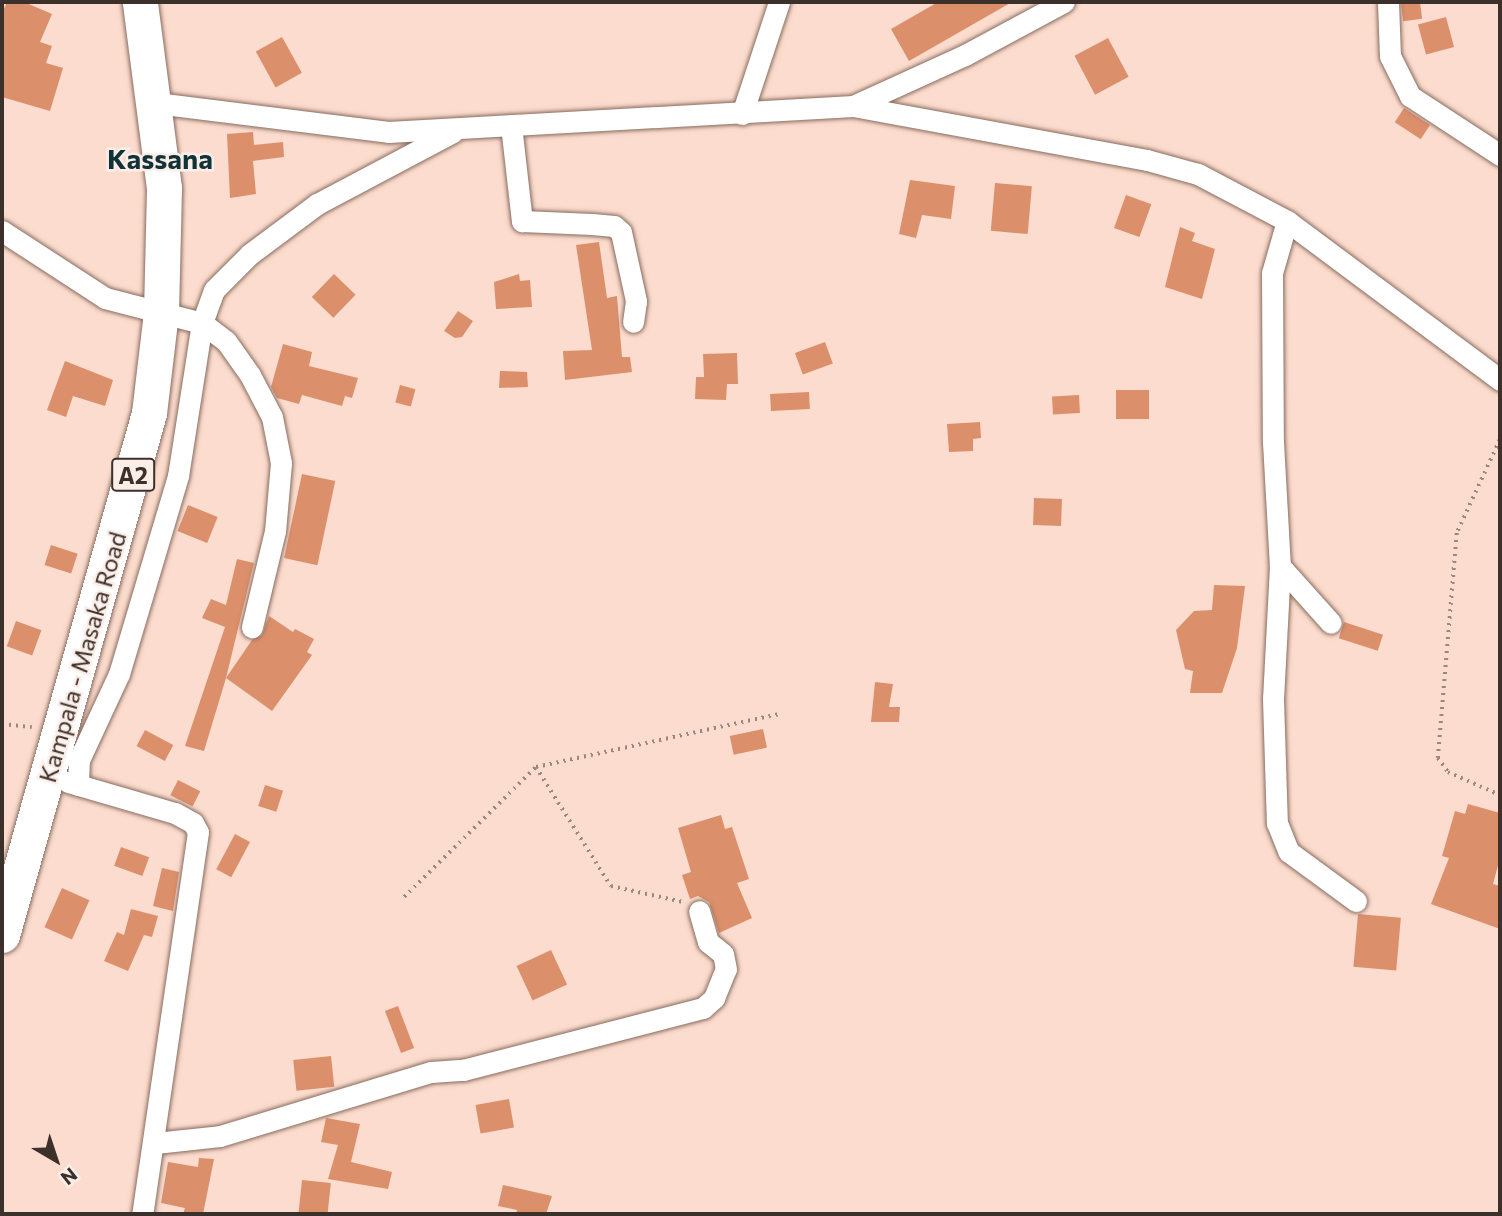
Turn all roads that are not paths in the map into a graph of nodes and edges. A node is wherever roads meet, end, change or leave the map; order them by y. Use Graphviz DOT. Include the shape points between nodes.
graph roads {
  1 [pos="140,2"];
  2 [pos="779,2"];
  3 [pos="1064,2"];
  4 [pos="1388,2"];
  5 [pos="156,103"];
  6 [pos="853,106"];
  7 [pos="742,114"];
  8 [pos="511,125"];
  9 [pos="458,130"];
  10 [pos="1500,155"];
  11 [pos="1287,221"];
  12 [pos="2,231"];
  13 [pos="161,312"];
  14 [pos="633,322"];
  15 [pos="202,323"];
  16 [pos="1500,380"];
  17 [pos="1280,566"];
  18 [pos="1331,623"];
  19 [pos="251,627"];
  20 [pos="64,780"];
  21 [pos="1356,901"];
  22 [pos="699,911"];
  23 [pos="2,935"];
  24 [pos="155,1143"];
  25 [pos="142,1214"];
  1 -- 5 [label="main road, Kampala - Masaka Road / A2"];
  2 -- 7 [label="street"];
  3 -- 6 [label="street" via="965,55"];
  4 -- 10 [label="street" via="1390,56 1410,96"];
  5 -- 9 [label="street" via="388,132"];
  5 -- 13 [label="main road, Kampala - Masaka Road / A2" via="164,188"];
  6 -- 7 [label="street"];
  6 -- 11 [label="street" via="1147,160 1199,174"];
  7 -- 8 [label="street"];
  8 -- 9 [label="street"];
  8 -- 14 [label="street" via="522,221 603,225 621,232 636,301"];
  9 -- 15 [label="street" via="317,204 250,254 214,290"];
  11 -- 16 [label="street"];
  11 -- 17 [label="street" via="1272,280 1273,442"];
  12 -- 13 [label="street" via="105,298"];
  13 -- 15 [label="street"];
  13 -- 20 [label="main road, Kampala - Masaka Road / A2" via="149,413"];
  15 -- 19 [label="street" via="226,341 250,376 272,417 281,463 275,531"];
  15 -- 20 [label="street" via="178,476 119,674 79,760"];
  17 -- 18 [label="street"];
  17 -- 21 [label="street" via="1273,699 1277,823 1289,852"];
  20 -- 23 [label="main road, Kampala - Masaka Road / A2"];
  20 -- 24 [label="street" via="175,814 193,822 198,832"];
  22 -- 24 [label="street" via="708,942 723,954 726,970 703,1008 463,1070 431,1072 220,1136"];
  24 -- 25 [label="street"];
}
